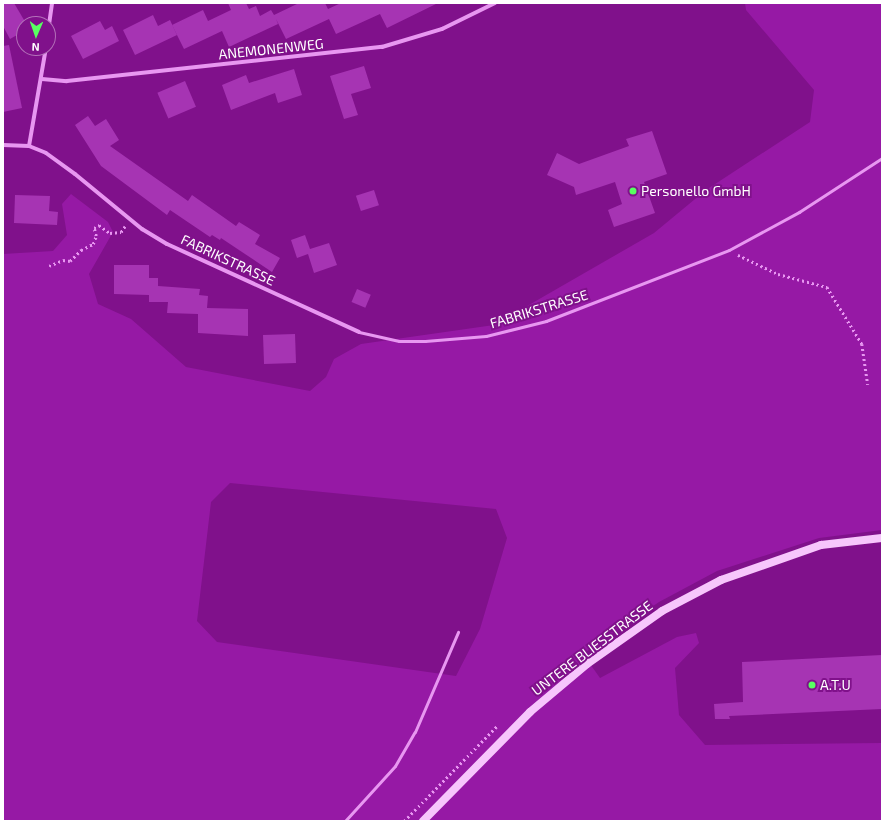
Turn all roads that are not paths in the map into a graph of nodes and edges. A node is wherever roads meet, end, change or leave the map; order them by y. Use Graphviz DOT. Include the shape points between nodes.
graph roads {
  1 [pos="52,3"];
  2 [pos="495,3"];
  3 [pos="50,16"];
  4 [pos="45,56"];
  5 [pos="42,79"];
  6 [pos="3,145"];
  7 [pos="29,146"];
  8 [pos="882,158"];
  9 [pos="359,332"];
  10 [pos="882,538"];
  11 [pos="458,632"];
  12 [pos="345,821"];
  13 [pos="423,821"];
  1 -- 3 [label="street"];
  2 -- 5 [label="street, ANEMONENWEG" via="442,29 382,47 67,81"];
  4 -- 5 [label="street"];
  5 -- 7 [label="street"];
  6 -- 7 [label="street, FABRIKSTRASSE"];
  7 -- 9 [label="street, FABRIKSTRASSE" via="46,153 129,218 167,244"];
  8 -- 9 [label="lane, FABRIKSTRASSE" via="799,212 729,250 546,321 486,336 399,341"];
  10 -- 13 [label="main road, UNTERE BLIESSTRASSE" via="821,545 721,580 662,611 587,664 530,712"];
  11 -- 12 [label="lane" via="415,732 395,766"];
}
